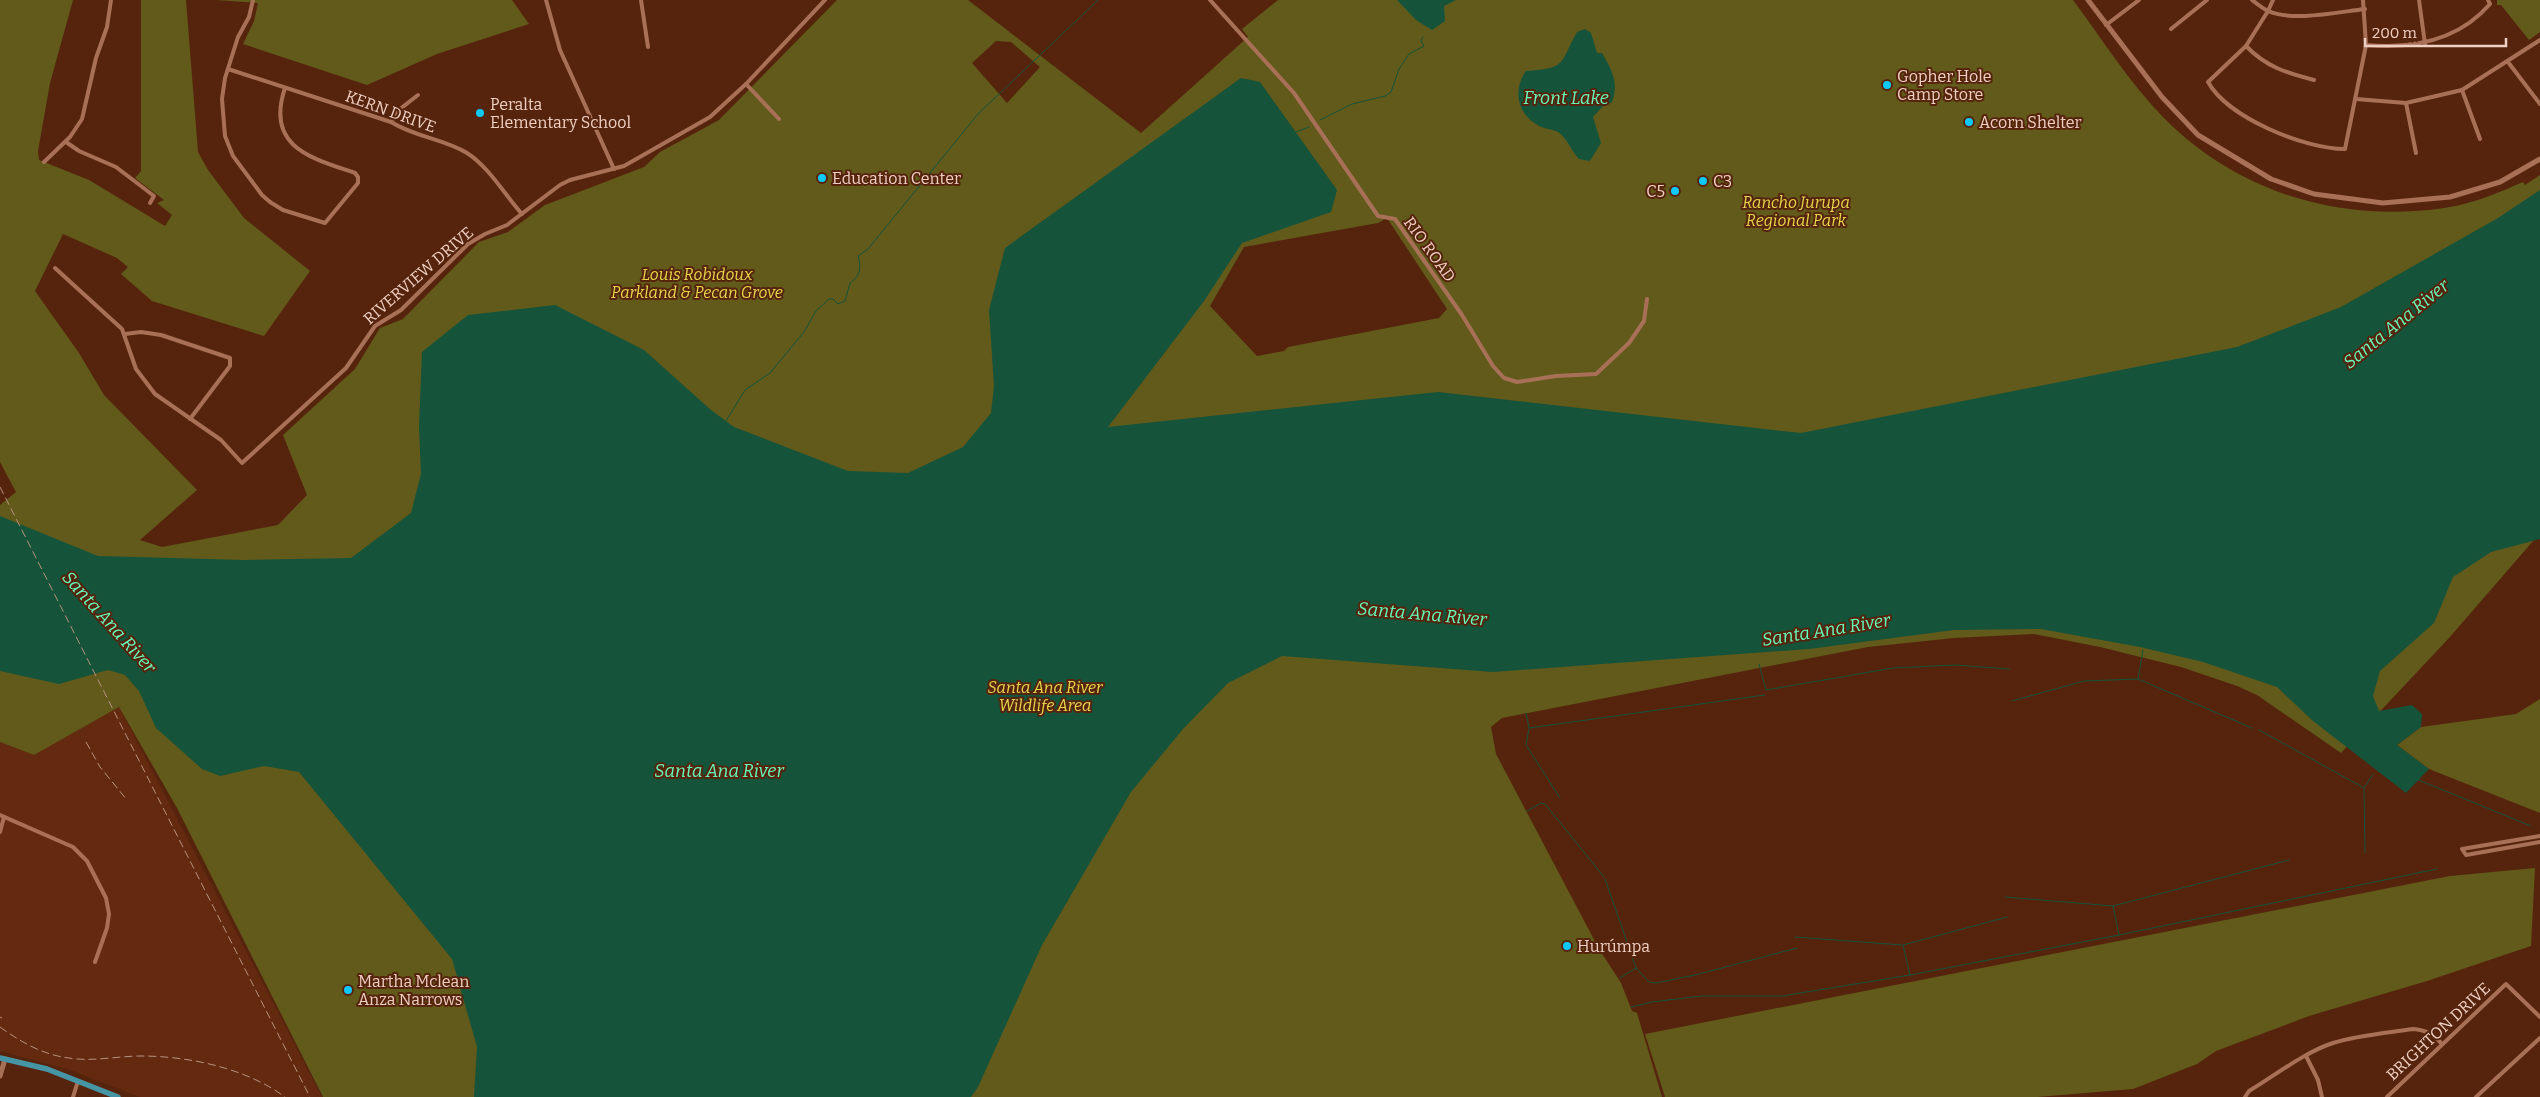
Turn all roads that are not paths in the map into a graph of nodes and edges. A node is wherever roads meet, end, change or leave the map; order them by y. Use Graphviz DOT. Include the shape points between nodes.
graph roads {
  1 [pos="110,0"];
  2 [pos="252,0"];
  3 [pos="546,0"];
  4 [pos="641,0"];
  5 [pos="825,0"];
  6 [pos="1210,0"];
  7 [pos="2088,0"];
  8 [pos="2139,0"];
  9 [pos="2207,0"];
  10 [pos="2252,0"];
  11 [pos="2273,0"];
  12 [pos="2363,0"];
  13 [pos="2419,0"];
  14 [pos="2489,2"];
  15 [pos="2365,9"];
  16 [pos="2268,11"];
  17 [pos="2106,25"];
  18 [pos="2171,29"];
  19 [pos="2540,40"];
  20 [pos="2425,44"];
  21 [pos="2366,45"];
  22 [pos="2246,46"];
  23 [pos="648,47"];
  24 [pos="2508,62"];
  25 [pos="228,69"];
  26 [pos="2314,80"];
  27 [pos="746,84"];
  28 [pos="285,88"];
  29 [pos="2462,90"];
  30 [pos="418,95"];
  31 [pos="2356,99"];
  32 [pos="2406,103"];
  33 [pos="2540,104"];
  34 [pos="779,119"];
  35 [pos="391,122"];
  36 [pos="2480,139"];
  37 [pos="66,142"];
  38 [pos="2416,153"];
  39 [pos="2540,159"];
  40 [pos="44,162"];
  41 [pos="614,169"];
  42 [pos="150,203"];
  43 [pos="522,214"];
  44 [pos="55,268"];
  45 [pos="1647,299"];
  46 [pos="125,334"];
  47 [pos="190,419"];
  48 [pos="2,816"];
  49 [pos="0,832"];
  50 [pos="2540,836"];
  51 [pos="2540,842"];
  52 [pos="95,962"];
  53 [pos="2540,1017"];
  54 [pos="2540,1038"];
  55 [pos="2442,1044"];
  56 [pos="2306,1056"];
  57 [pos="2,1058"];
  58 [pos="0,1076"];
  59 [pos="78,1081"];
  60 [pos="73,1097"];
  61 [pos="118,1097"];
  62 [pos="2245,1097"];
  63 [pos="2322,1097"];
  64 [pos="2387,1097"];
  65 [pos="2476,1097"];
  1 -- 37 [label="street" via="109,18 92,71 86,109"];
  2 -- 25 [label="street"];
  3 -- 41 [label="street" via="560,50"];
  4 -- 23 [label="street"];
  5 -- 27 [label="street, RIVERVIEW DRIVE"];
  6 -- 45 [label="street, RIO ROAD" via="1294,93 1378,216 1395,219 1504,378 1517,382 1596,374 1630,343 1644,321"];
  7 -- 17 [label="street"];
  8 -- 17 [label="street"];
  9 -- 18 [label="street"];
  10 -- 16 [label="street"];
  11 -- 16 [label="street"];
  12 -- 15 [label="street"];
  13 -- 20 [label="street"];
  14 -- 20 [label="street" via="2467,23"];
  15 -- 16 [label="street" via="2300,16"];
  15 -- 21 [label="street"];
  16 -- 22 [label="street"];
  17 -- 39 [label="street" via="2162,97 2198,135 2270,179 2314,194 2383,203 2450,197 2500,182"];
  19 -- 24 [label="street"];
  20 -- 21 [label="street" via="2396,48"];
  21 -- 31 [label="street"];
  22 -- 26 [label="street" via="2258,59 2277,70"];
  22 -- 31 [label="street" via="2208,82 2223,100 2260,125 2297,140 2345,149"];
  24 -- 29 [label="street"];
  24 -- 33 [label="street"];
  25 -- 28 [label="street, KERN DRIVE"];
  25 -- 28 [label="street" via="222,98 225,136 233,156 270,202 283,210 325,223 358,183 358,177 298,150 281,124 280,106"];
  27 -- 34 [label="street"];
  27 -- 41 [label="street, RIVERVIEW DRIVE" via="710,117"];
  28 -- 35 [label="street, KERN DRIVE"];
  29 -- 32 [label="street"];
  29 -- 36 [label="street"];
  30 -- 35 [label="street" via="400,109"];
  31 -- 32 [label="street"];
  32 -- 38 [label="street"];
  35 -- 43 [label="street, KERN DRIVE" via="474,158"];
  37 -- 40 [label="street"];
  37 -- 42 [label="street" via="116,167 154,196"];
  41 -- 43 [label="street, RIVERVIEW DRIVE" via="570,180 543,196"];
  43 -- 47 [label="street, RIVERVIEW DRIVE" via="507,225 473,240 401,310 375,326 346,368 242,463 221,440"];
  44 -- 46 [label="street"];
  46 -- 47 [label="street" via="131,359 144,382"];
  46 -- 47 [label="street" via="161,335 230,358 230,366"];
  48 -- 49 [label="street"];
  48 -- 52 [label="street" via="73,847 87,861 106,898 109,914"];
  50 -- 51 [label="street" via="2462,849 2466,854 2478,854"];
  53 -- 55 [label="street, BRIGHTON DRIVE" via="2506,984"];
  54 -- 65 [label="street"];
  55 -- 56 [label="street" via="2432,1034 2413,1029 2346,1040"];
  55 -- 64 [label="street, BRIGHTON DRIVE"];
  56 -- 62 [label="street" via="2249,1090"];
  56 -- 63 [label="street"];
  57 -- 58 [label="street"];
  57 -- 59 [label="main road" via="47,1069"];
  59 -- 60 [label="street"];
  59 -- 61 [label="main road"];
}
